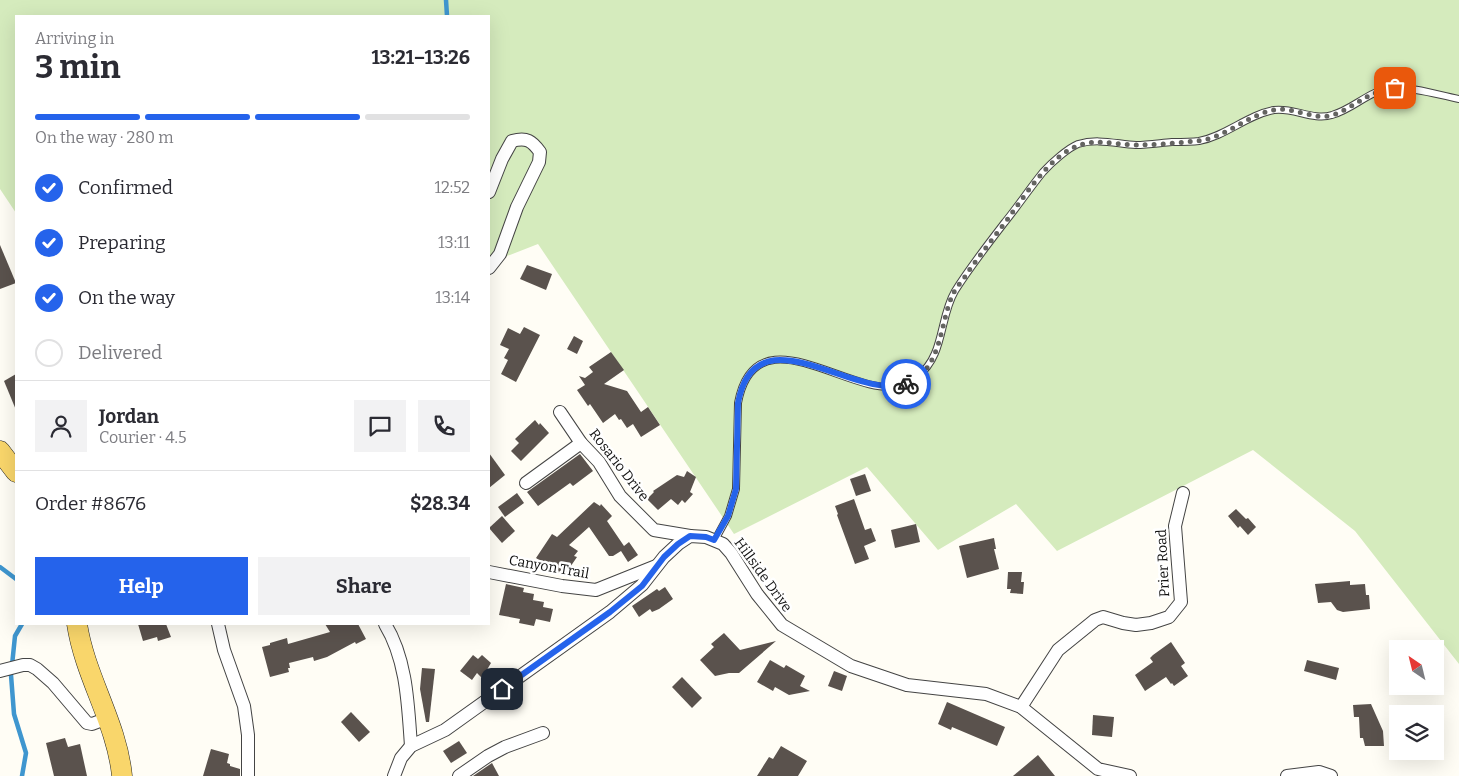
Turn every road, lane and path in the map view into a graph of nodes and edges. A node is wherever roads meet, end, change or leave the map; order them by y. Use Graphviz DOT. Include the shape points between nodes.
graph roads {
  1 [pos="1459,99"];
  2 [pos="490,190"];
  3 [pos="490,267"];
  4 [pos="560,412"];
  5 [pos="581,443"];
  6 [pos="0,451"];
  7 [pos="15,471"];
  8 [pos="526,483"];
  9 [pos="1183,493"];
  10 [pos="690,536"];
  11 [pos="714,540"];
  12 [pos="658,565"];
  13 [pos="490,572"];
  14 [pos="78,625"];
  15 [pos="218,625"];
  16 [pos="386,625"];
  17 [pos="0,671"];
  18 [pos="1021,707"];
  19 [pos="108,718"];
  20 [pos="543,733"];
  21 [pos="411,746"];
  22 [pos="122,776"];
  23 [pos="248,776"];
  24 [pos="394,776"];
  25 [pos="459,776"];
  26 [pos="1130,776"];
  27 [pos="1287,776"];
  28 [pos="1331,776"];
  1 -- 11 [label="lane" via="1407,89 1382,90 1332,115 1322,117 1274,110 1199,141 1077,144 1044,171 954,293 940,343 921,374 896,387 862,382 821,367 791,361 771,360 750,372 738,403 736,489 728,516"];
  2 -- 3 [label="street" via="512,141 522,138 531,141 540,152 539,162 517,207 500,254"];
  4 -- 5 [label="street, Rosario Drive"];
  5 -- 8 [label="street"];
  5 -- 10 [label="street, Rosario Drive" via="620,496 654,530"];
  6 -- 7 [label="main road"];
  9 -- 18 [label="street, Prier Road" via="1175,526 1181,602 1169,618 1136,625 1103,617 1095,620 1058,650"];
  10 -- 11 [label="street, Hillside Drive"];
  10 -- 12 [label="street"];
  11 -- 18 [label="street, Hillside Drive" via="731,552 757,594 782,625 850,666 907,685 986,694"];
  12 -- 13 [label="street, Canyon Trail" via="596,590"];
  12 -- 21 [label="street" via="642,586 610,612 446,730"];
  14 -- 19 [label="main road" via="86,662"];
  15 -- 23 [label="street" via="244,706"];
  16 -- 21 [label="street" via="403,668"];
  17 -- 19 [label="street" via="26,665 42,672 87,723"];
  18 -- 26 [label="street, Hillside Drive" via="1098,769"];
  19 -- 22 [label="main road"];
  20 -- 25 [label="street" via="505,747"];
  21 -- 24 [label="street" via="401,758"];
  27 -- 28 [label="street" via="1319,772"];
}
